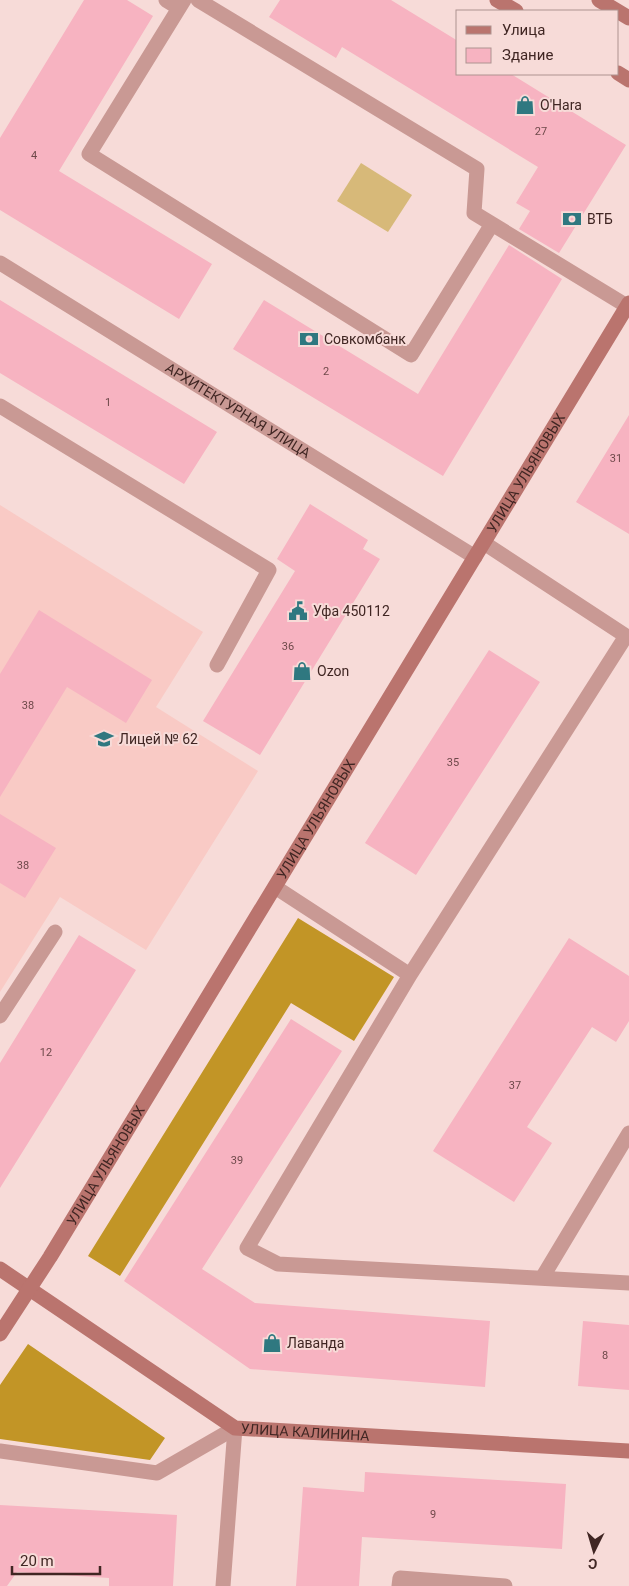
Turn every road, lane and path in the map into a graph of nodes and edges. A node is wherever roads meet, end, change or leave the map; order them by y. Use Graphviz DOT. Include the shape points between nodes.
graph roads {
  1 [pos="198,0"];
  2 [pos="498,0"];
  3 [pos="600,0"];
  4 [pos="177,3"];
  5 [pos="514,10"];
  6 [pos="616,10"];
  7 [pos="492,224"];
  8 [pos="0,263"];
  9 [pos="628,305"];
  10 [pos="0,406"];
  11 [pos="484,542"];
  12 [pos="475,558"];
  13 [pos="628,634"];
  14 [pos="217,665"];
  15 [pos="275,887"];
  16 [pos="55,932"];
  17 [pos="410,975"];
  18 [pos="0,1016"];
  19 [pos="629,1134"];
  20 [pos="0,1269"];
  21 [pos="542,1278"];
  22 [pos="629,1283"];
  23 [pos="30,1290"];
  24 [pos="0,1334"];
  25 [pos="235,1428"];
  26 [pos="0,1451"];
  27 [pos="629,1451"];
  28 [pos="223,1586"];
  29 [pos="400,1586"];
  30 [pos="505,1586"];
  1 -- 7 [label="street" via="477,169 474,213"];
  2 -- 5 [label="main road"];
  3 -- 6 [label="main road"];
  4 -- 7 [label="street" via="89,154 411,355"];
  7 -- 9 [label="street"];
  8 -- 12 [label="street, АРХИТЕКТУРНАЯ УЛИЦА"];
  9 -- 11 [label="main road, УЛИЦА УЛЬЯНОВЫХ"];
  10 -- 14 [label="street" via="268,570"];
  11 -- 12 [label="main road, УЛИЦА УЛЬЯНОВЫХ"];
  11 -- 13 [label="street"];
  12 -- 15 [label="main road, УЛИЦА УЛЬЯНОВЫХ"];
  13 -- 17 [label="street"];
  15 -- 17 [label="street"];
  15 -- 23 [label="main road, УЛИЦА УЛЬЯНОВЫХ"];
  16 -- 18 [label="street"];
  17 -- 21 [label="street" via="247,1248 278,1264"];
  19 -- 21 [label="street"];
  20 -- 23 [label="main road, УЛИЦА КАЛИНИНА"];
  21 -- 22 [label="street"];
  23 -- 24 [label="main road, УЛИЦА УЛЬЯНОВЫХ"];
  23 -- 25 [label="main road, УЛИЦА КАЛИНИНА"];
  25 -- 26 [label="street" via="157,1473"];
  25 -- 27 [label="main road, УЛИЦА КАЛИНИНА"];
  25 -- 28 [label="street"];
  29 -- 30 [label="street" via="400,1578"];
}
